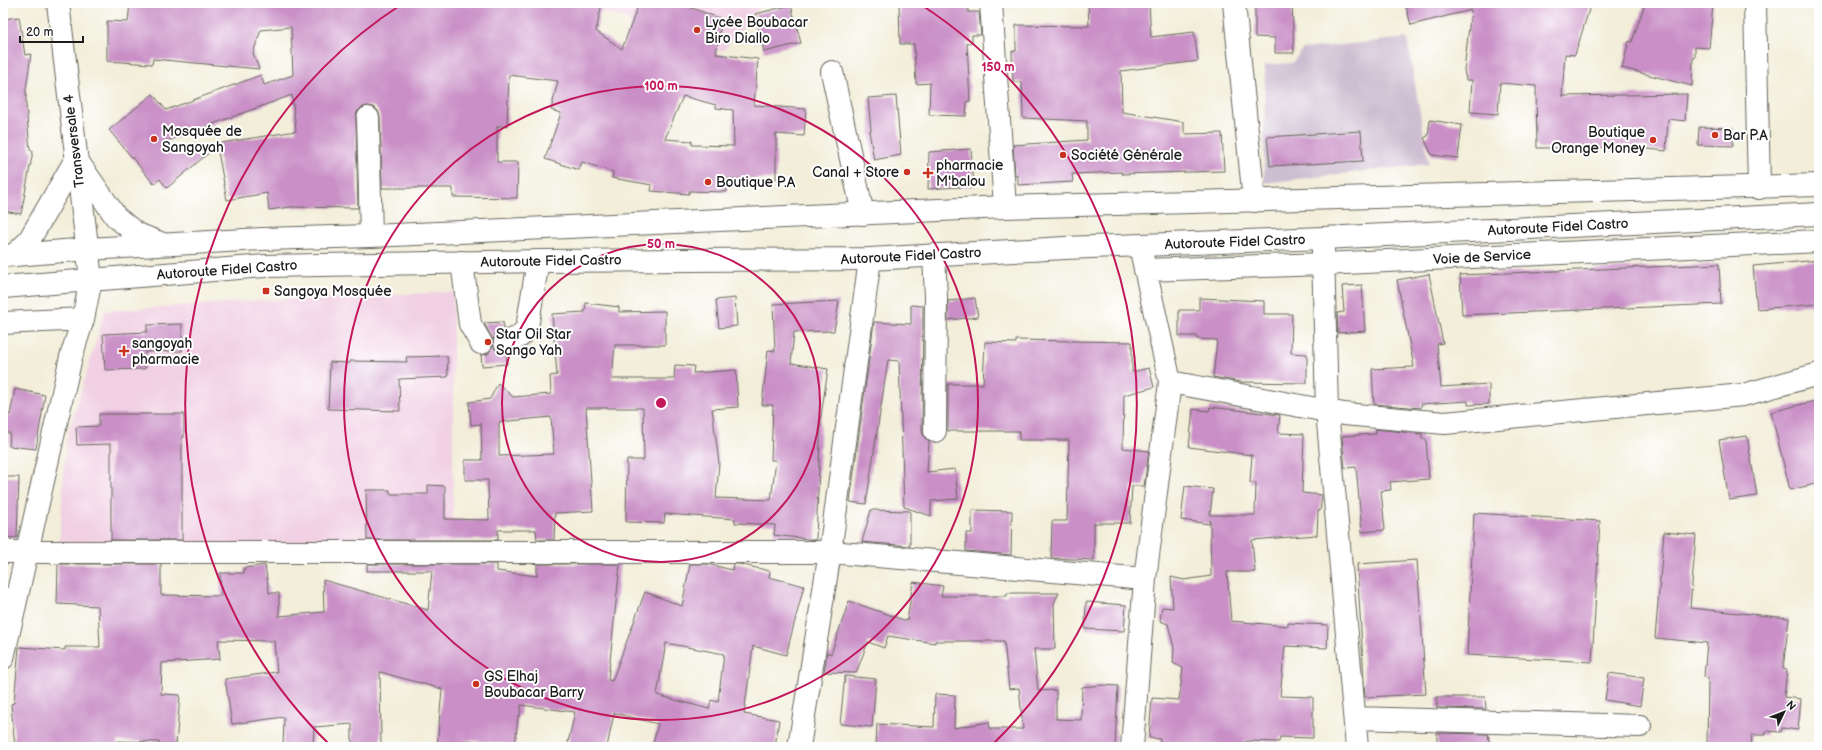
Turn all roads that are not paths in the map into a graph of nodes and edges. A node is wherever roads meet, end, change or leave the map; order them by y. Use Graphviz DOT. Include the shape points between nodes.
graph roads {
  1 [pos="58,3"];
  2 [pos="991,3"];
  3 [pos="1234,3"];
  4 [pos="1755,3"];
  5 [pos="832,72"];
  6 [pos="368,118"];
  7 [pos="76,159"];
  8 [pos="1819,185"];
  9 [pos="1759,188"];
  10 [pos="1254,201"];
  11 [pos="1005,207"];
  12 [pos="863,214"];
  13 [pos="1819,214"];
  14 [pos="372,236"];
  15 [pos="1323,238"];
  16 [pos="1819,241"];
  17 [pos="165,245"];
  18 [pos="1140,245"];
  19 [pos="88,249"];
  20 [pos="934,255"];
  21 [pos="8,256"];
  22 [pos="870,259"];
  23 [pos="538,260"];
  24 [pos="462,262"];
  25 [pos="1323,264"];
  26 [pos="1145,270"];
  27 [pos="91,279"];
  28 [pos="3,288"];
  29 [pos="83,319"];
  30 [pos="3,323"];
  31 [pos="505,342"];
  32 [pos="481,343"];
  33 [pos="1819,374"];
  34 [pos="1170,382"];
  35 [pos="1327,411"];
  36 [pos="935,431"];
  37 [pos="3,552"];
  38 [pos="27,552"];
  39 [pos="830,552"];
  40 [pos="1145,580"];
  41 [pos="3,658"];
  42 [pos="1355,718"];
  43 [pos="1640,726"];
  44 [pos="799,747"];
  45 [pos="1132,747"];
  46 [pos="1357,747"];
  1 -- 7 [label="main road, Transversale 4"];
  2 -- 11 [label="main road"];
  3 -- 10 [label="main road"];
  4 -- 9 [label="main road"];
  5 -- 12 [label="main road"];
  6 -- 14 [label="main road"];
  7 -- 17 [label="main road" via="116,217 137,234"];
  7 -- 19 [label="main road, Transversale 4"];
  7 -- 21 [label="main road" via="28,242"];
  8 -- 9 [label="main road, Autoroute Fidel Castro"];
  9 -- 10 [label="main road, Autoroute Fidel Castro"];
  10 -- 11 [label="main road, Autoroute Fidel Castro"];
  11 -- 12 [label="main road, Autoroute Fidel Castro"];
  12 -- 14 [label="main road, Autoroute Fidel Castro"];
  13 -- 15 [label="main road, Autoroute Fidel Castro"];
  14 -- 17 [label="main road, Autoroute Fidel Castro"];
  15 -- 18 [label="main road, Autoroute Fidel Castro"];
  15 -- 25 [label="main road"];
  16 -- 25 [label="main road, Voie de Service"];
  17 -- 19 [label="main road, Autoroute Fidel Castro"];
  18 -- 20 [label="main road, Autoroute Fidel Castro"];
  18 -- 26 [label="main road"];
  19 -- 21 [label="main road, Autoroute Fidel Castro"];
  19 -- 27 [label="main road, Transversale 4"];
  20 -- 22 [label="main road, Autoroute Fidel Castro"];
  20 -- 36 [label="main road"];
  22 -- 23 [label="main road, Autoroute Fidel Castro"];
  22 -- 39 [label="main road"];
  23 -- 24 [label="main road, Autoroute Fidel Castro"];
  23 -- 31 [label="main road" via="527,328 519,337"];
  24 -- 27 [label="main road, Autoroute Fidel Castro" via="265,266"];
  24 -- 32 [label="main road" via="470,324"];
  25 -- 26 [label="main road, Voie de Service"];
  25 -- 35 [label="main road"];
  26 -- 34 [label="main road"];
  27 -- 28 [label="main road, Autoroute Fidel Castro"];
  27 -- 29 [label="main road, Transversale 4"];
  29 -- 30 [label="main road"];
  29 -- 38 [label="main road, Transversale 4" via="71,357"];
  33 -- 35 [label="main road" via="1743,396 1445,423"];
  34 -- 35 [label="main road"];
  34 -- 40 [label="main road"];
  35 -- 42 [label="main road"];
  37 -- 38 [label="main road"];
  38 -- 39 [label="main road"];
  38 -- 41 [label="main road, Transversale 4"];
  39 -- 40 [label="main road"];
  39 -- 44 [label="main road"];
  40 -- 45 [label="main road"];
  42 -- 43 [label="main road"];
  42 -- 46 [label="main road"];
}
